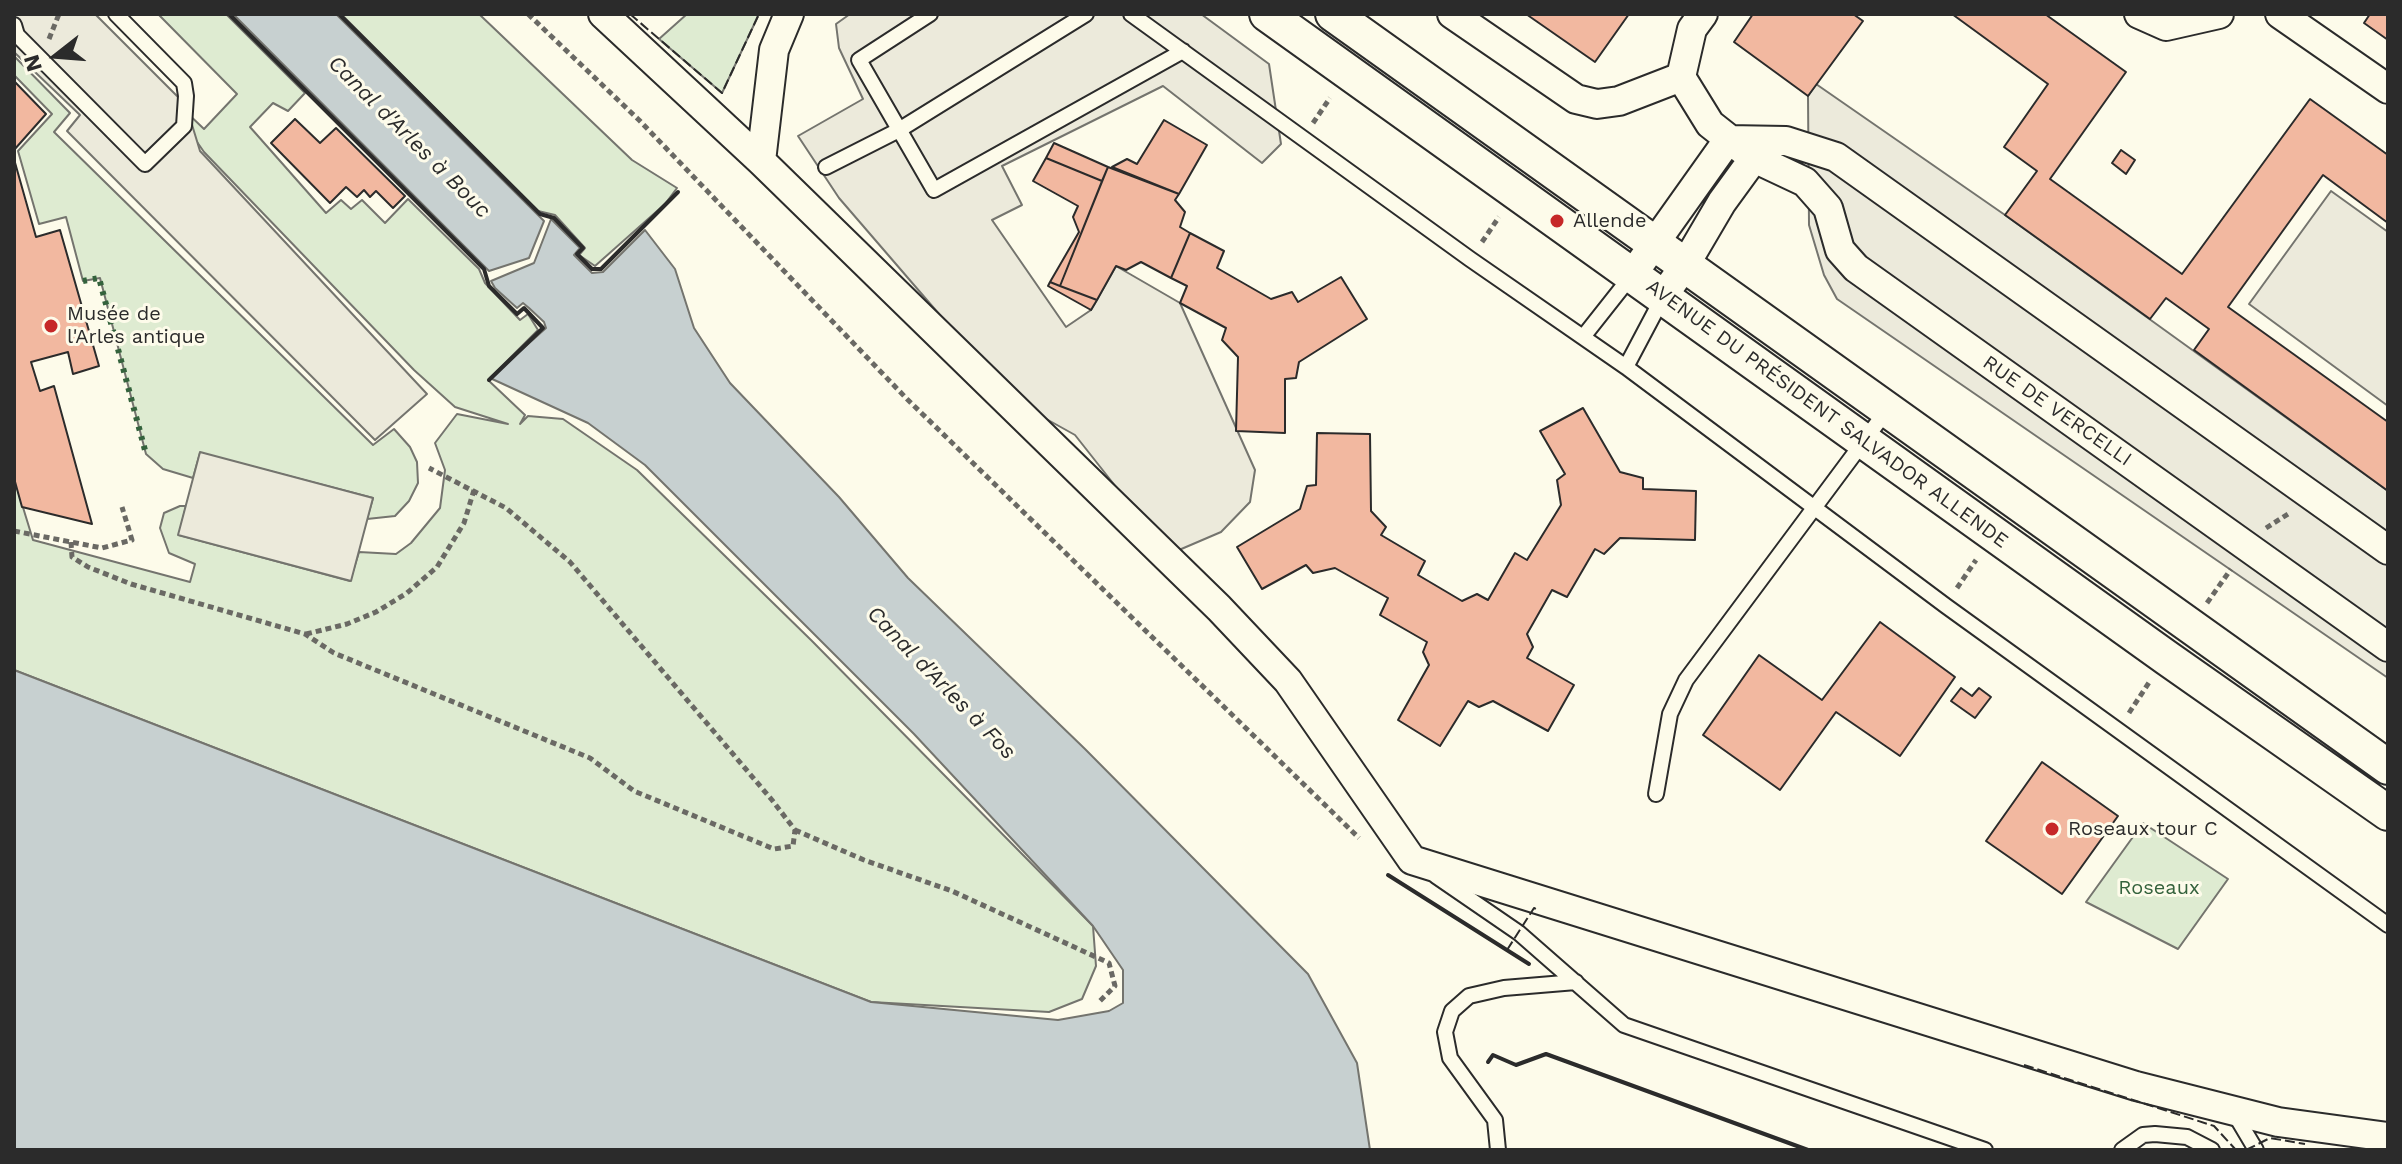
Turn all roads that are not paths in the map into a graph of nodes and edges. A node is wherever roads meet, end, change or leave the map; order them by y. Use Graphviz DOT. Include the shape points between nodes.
graph roads {
  1 [pos="116,14"];
  2 [pos="603,14"];
  3 [pos="789,14"];
  4 [pos="930,14"];
  5 [pos="1086,14"];
  6 [pos="1131,14"];
  7 [pos="1267,14"];
  8 [pos="1333,14"];
  9 [pos="1452,14"];
  10 [pos="1703,14"];
  11 [pos="2139,14"];
  12 [pos="2219,14"];
  13 [pos="2280,14"];
  14 [pos="14,25"];
  15 [pos="1183,51"];
  16 [pos="1681,77"];
  17 [pos="2388,89"];
  18 [pos="899,130"];
  19 [pos="1728,140"];
  20 [pos="1754,158"];
  21 [pos="761,161"];
  22 [pos="826,167"];
  23 [pos="1655,243"];
  24 [pos="1685,265"];
  25 [pos="1632,275"];
  26 [pos="1663,296"];
  27 [pos="1583,337"];
  28 [pos="1626,367"];
  29 [pos="1888,410"];
  30 [pos="1866,440"];
  31 [pos="1815,508"];
  32 [pos="2388,550"];
  33 [pos="2388,647"];
  34 [pos="2388,767"];
  35 [pos="1656,794"];
  36 [pos="2388,813"];
  37 [pos="1412,860"];
  38 [pos="2388,925"];
  39 [pos="1576,982"];
  40 [pos="2234,1113"];
  41 [pos="2388,1137"];
  42 [pos="1498,1150"];
  43 [pos="1985,1150"];
  44 [pos="2122,1150"];
  45 [pos="2212,1150"];
  46 [pos="2256,1150"];
  1 -- 14 [label="lane" via="184,83 184,126 145,164 17,35"];
  2 -- 21 [label="street"];
  3 -- 21 [label="street" via="774,50"];
  4 -- 18 [label="lane" via="859,60"];
  5 -- 18 [label="lane"];
  6 -- 15 [label="lane"];
  7 -- 25 [label="street, AVENUE DU PRÉSIDENT SALVADOR ALLENDE"];
  8 -- 23 [label="street"];
  9 -- 16 [label="street" via="1576,99 1597,104 1619,101"];
  10 -- 16 [label="street" via="1692,29"];
  11 -- 12 [label="street" via="2166,26"];
  13 -- 17 [label="street"];
  15 -- 18 [label="lane" via="934,190"];
  15 -- 27 [label="lane"];
  16 -- 19 [label="street, RUE DE VERCELLI" via="1710,124"];
  18 -- 22 [label="lane"];
  19 -- 20 [label="street, RUE DE VERCELLI"];
  19 -- 23 [label="street"];
  19 -- 32 [label="street" via="1786,141 1836,157"];
  20 -- 24 [label="street"];
  20 -- 33 [label="street, RUE DE VERCELLI" via="1805,182 1828,208 1840,250 1856,268"];
  21 -- 37 [label="street" via="1288,681"];
  23 -- 24 [label="street"];
  23 -- 25 [label="street"];
  24 -- 26 [label="street"];
  24 -- 29 [label="street"];
  25 -- 26 [label="street, AVENUE DU PRÉSIDENT SALVADOR ALLENDE"];
  25 -- 27 [label="lane"];
  26 -- 28 [label="lane"];
  26 -- 30 [label="street, AVENUE DU PRÉSIDENT SALVADOR ALLENDE"];
  27 -- 28 [label="lane"];
  28 -- 31 [label="lane"];
  29 -- 30 [label="lane"];
  29 -- 34 [label="street"];
  30 -- 31 [label="lane"];
  30 -- 36 [label="street, AVENUE DU PRÉSIDENT SALVADOR ALLENDE"];
  31 -- 35 [label="lane" via="1686,680 1670,714"];
  31 -- 38 [label="lane"];
  37 -- 39 [label="lane" via="1519,933"];
  37 -- 40 [label="street"];
  39 -- 42 [label="lane" via="1469,996 1452,1011 1445,1032 1450,1058 1495,1120"];
  39 -- 43 [label="lane" via="1624,1025"];
  40 -- 41 [label="street"];
  40 -- 46 [label="lane"];
  44 -- 45 [label="lane" via="2143,1135 2155,1134 2187,1137"];
}
